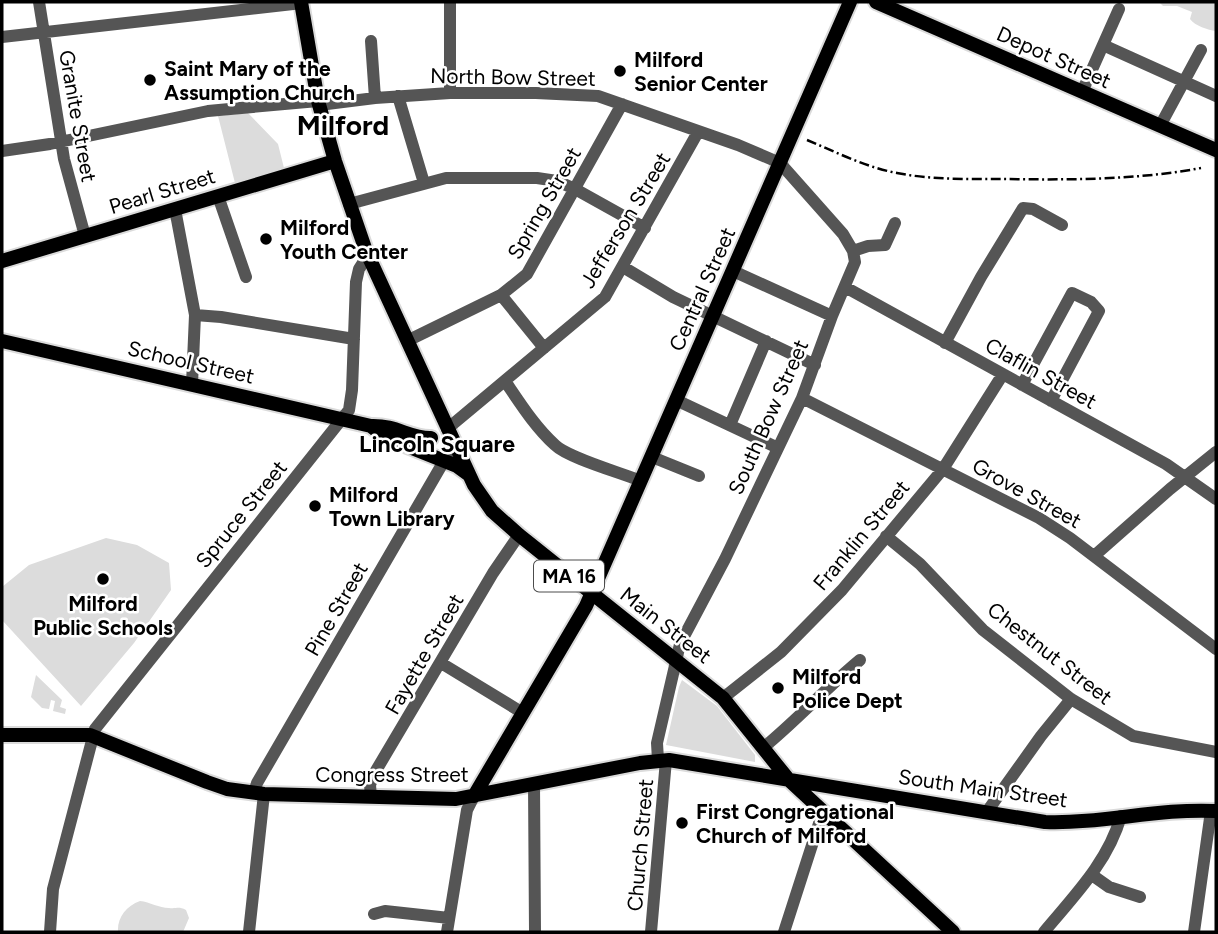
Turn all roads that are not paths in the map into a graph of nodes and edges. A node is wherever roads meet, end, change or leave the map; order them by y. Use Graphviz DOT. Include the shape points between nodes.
graph roads {
  1 [pos="39,2"];
  2 [pos="301,2"];
  3 [pos="450,2"];
  4 [pos="850,2"];
  5 [pos="876,2"];
  6 [pos="1119,9"];
  7 [pos="44,32"];
  8 [pos="2,37"];
  9 [pos="371,41"];
  10 [pos="1103,45"];
  11 [pos="1201,50"];
  12 [pos="1184,82"];
  13 [pos="1082,92"];
  14 [pos="450,93"];
  15 [pos="398,96"];
  16 [pos="1216,96"];
  17 [pos="375,97"];
  18 [pos="318,103"];
  19 [pos="622,104"];
  20 [pos="1160,126"];
  21 [pos="698,132"];
  22 [pos="61,142"];
  23 [pos="2,150"];
  24 [pos="1216,150"];
  25 [pos="335,161"];
  26 [pos="780,163"];
  27 [pos="424,183"];
  28 [pos="575,190"];
  29 [pos="218,196"];
  30 [pos="349,204"];
  31 [pos="176,209"];
  32 [pos="895,223"];
  33 [pos="1062,225"];
  34 [pos="645,228"];
  35 [pos="85,236"];
  36 [pos="853,251"];
  37 [pos="368,255"];
  38 [pos="2,261"];
  39 [pos="623,267"];
  40 [pos="733,271"];
  41 [pos="378,276"];
  42 [pos="246,277"];
  43 [pos="845,287"];
  44 [pos="355,293"];
  45 [pos="501,295"];
  46 [pos="195,315"];
  47 [pos="713,316"];
  48 [pos="832,316"];
  49 [pos="354,340"];
  50 [pos="2,341"];
  51 [pos="407,341"];
  52 [pos="765,341"];
  53 [pos="945,343"];
  54 [pos="544,348"];
  55 [pos="815,365"];
  56 [pos="1003,374"];
  57 [pos="505,381"];
  58 [pos="192,384"];
  59 [pos="1022,385"];
  60 [pos="802,398"];
  61 [pos="676,400"];
  62 [pos="1051,401"];
  63 [pos="343,418"];
  64 [pos="730,425"];
  65 [pos="371,426"];
  66 [pos="447,429"];
  67 [pos="430,438"];
  68 [pos="402,444"];
  69 [pos="456,448"];
  70 [pos="778,448"];
  71 [pos="1216,452"];
  72 [pos="652,457"];
  73 [pos="444,461"];
  74 [pos="943,469"];
  75 [pos="468,474"];
  76 [pos="699,476"];
  77 [pos="1187,477"];
  78 [pos="641,481"];
  79 [pos="1216,499"];
  80 [pos="519,535"];
  81 [pos="886,536"];
  82 [pos="1094,556"];
  83 [pos="592,594"];
  84 [pos="1216,649"];
  85 [pos="676,660"];
  86 [pos="860,660"];
  87 [pos="441,663"];
  88 [pos="723,698"];
  89 [pos="1071,699"];
  90 [pos="523,713"];
  91 [pos="2,735"];
  92 [pos="92,736"];
  93 [pos="763,748"];
  94 [pos="1216,752"];
  95 [pos="662,760"];
  96 [pos="788,779"];
  97 [pos="534,784"];
  98 [pos="259,793"];
  99 [pos="474,796"];
  100 [pos="371,797"];
  101 [pos="823,811"];
  102 [pos="1214,811"];
  103 [pos="986,813"];
  104 [pos="1121,816"];
  105 [pos="1092,875"];
  106 [pos="1140,897"];
  107 [pos="374,914"];
  108 [pos="449,918"];
  109 [pos="50,932"];
  110 [pos="249,932"];
  111 [pos="447,932"];
  112 [pos="535,932"];
  113 [pos="651,932"];
  114 [pos="784,932"];
  115 [pos="953,932"];
  116 [pos="1044,932"];
  117 [pos="1194,932"];
  1 -- 7 [label="street, Granite Street"];
  2 -- 7 [label="street"];
  2 -- 18 [label="main road, Main Street / MA 16"];
  3 -- 14 [label="street"];
  4 -- 26 [label="main road, Central Street"];
  5 -- 13 [label="main road, Depot Street"];
  6 -- 10 [label="street"];
  7 -- 8 [label="street"];
  7 -- 22 [label="street, Granite Street"];
  9 -- 17 [label="street"];
  10 -- 12 [label="street"];
  10 -- 13 [label="street"];
  11 -- 12 [label="street"];
  12 -- 16 [label="street"];
  12 -- 20 [label="street"];
  13 -- 20 [label="main road, Depot Street"];
  14 -- 15 [label="street, North Bow Street"];
  14 -- 19 [label="street, North Bow Street" via="588,94"];
  15 -- 17 [label="street, North Bow Street"];
  15 -- 27 [label="street"];
  17 -- 18 [label="street, North Bow Street"];
  18 -- 22 [label="street, North Bow Street" via="208,111"];
  18 -- 25 [label="main road, Main Street / MA 16"];
  19 -- 21 [label="street, North Bow Street"];
  19 -- 28 [label="street, Spring Street"];
  20 -- 24 [label="main road, Depot Street"];
  21 -- 26 [label="street, North Bow Street"];
  21 -- 34 [label="street, Jefferson Street"];
  22 -- 23 [label="street, North Bow Street"];
  22 -- 35 [label="street, Granite Street"];
  25 -- 29 [label="main road, Pearl Street"];
  25 -- 30 [label="main road, Main Street / MA 16"];
  26 -- 36 [label="street"];
  26 -- 40 [label="main road, Central Street"];
  27 -- 28 [label="street" via="446,178 537,178"];
  27 -- 30 [label="street"];
  28 -- 34 [label="street"];
  28 -- 45 [label="street, Spring Street" via="531,270"];
  29 -- 31 [label="main road, Pearl Street"];
  29 -- 42 [label="street"];
  30 -- 37 [label="main road, Main Street / MA 16"];
  31 -- 35 [label="main road, Pearl Street"];
  31 -- 46 [label="street"];
  32 -- 36 [label="street" via="885,245"];
  33 -- 53 [label="street" via="1023,208"];
  34 -- 39 [label="street, Jefferson Street"];
  35 -- 38 [label="main road, Pearl Street"];
  36 -- 43 [label="street, South Bow Street" via="855,262"];
  37 -- 41 [label="main road, Main Street / MA 16"];
  37 -- 44 [label="street, Spruce Street" via="357,274"];
  39 -- 47 [label="street"];
  39 -- 54 [label="street, Jefferson Street" via="605,297"];
  40 -- 47 [label="main road, Central Street"];
  40 -- 48 [label="street"];
  41 -- 44 [label="street"];
  41 -- 51 [label="main road, Main Street / MA 16"];
  43 -- 48 [label="street, South Bow Street"];
  43 -- 53 [label="street, Claflin Street"];
  44 -- 49 [label="street, Spruce Street"];
  45 -- 51 [label="street, Spring Street"];
  45 -- 54 [label="street"];
  46 -- 49 [label="street"];
  46 -- 58 [label="street"];
  47 -- 52 [label="street"];
  47 -- 61 [label="main road, Central Street"];
  48 -- 55 [label="street, South Bow Street"];
  49 -- 63 [label="street, Spruce Street" via="350,405"];
  50 -- 58 [label="main road, School Street"];
  51 -- 66 [label="main road, Main Street / MA 16"];
  52 -- 55 [label="street"];
  52 -- 64 [label="street"];
  53 -- 56 [label="street, Claflin Street"];
  54 -- 57 [label="street, Jefferson Street"];
  55 -- 60 [label="street, South Bow Street"];
  56 -- 59 [label="street, Claflin Street"];
  56 -- 74 [label="street, Franklin Street"];
  57 -- 66 [label="street, Jefferson Street"];
  57 -- 78 [label="street" via="556,447"];
  58 -- 63 [label="main road, School Street"];
  59 -- 62 [label="street, Claflin Street"];
  59 -- 62 [label="street" via="1072,293 1091,302 1099,311"];
  60 -- 70 [label="street, South Bow Street"];
  60 -- 74 [label="street, Grove Street"];
  61 -- 64 [label="street"];
  61 -- 72 [label="main road, Central Street"];
  62 -- 77 [label="street, Claflin Street"];
  63 -- 65 [label="main road, School Street"];
  63 -- 92 [label="street, Spruce Street"];
  64 -- 70 [label="street"];
  65 -- 67 [label="main road, School Street" via="390,426"];
  65 -- 68 [label="main road, School Street"];
  66 -- 67 [label="main road"];
  66 -- 69 [label="main road, Main Street / MA 16"];
  67 -- 68 [label="main road" via="416,445"];
  68 -- 73 [label="main road, School Street"];
  69 -- 73 [label="street, Pine Street"];
  69 -- 75 [label="main road, Main Street / MA 16"];
  70 -- 85 [label="street, South Bow Street"];
  71 -- 77 [label="street"];
  72 -- 76 [label="street"];
  72 -- 78 [label="main road, Central Street"];
  73 -- 75 [label="main road, School Street"];
  73 -- 98 [label="street, Pine Street" via="257,783"];
  74 -- 81 [label="street, Franklin Street"];
  74 -- 82 [label="street, Grove Street" via="1039,518"];
  75 -- 80 [label="main road, Main Street / MA 16" via="489,507"];
  77 -- 79 [label="street, Claflin Street"];
  77 -- 82 [label="street"];
  78 -- 83 [label="main road, Central Street"];
  80 -- 83 [label="main road, Main Street / MA 16"];
  80 -- 87 [label="street, Fayette Street"];
  81 -- 88 [label="street, Franklin Street" via="808,626"];
  81 -- 89 [label="street, Chestnut Street" via="920,564 983,630"];
  82 -- 84 [label="street, Grove Street"];
  83 -- 85 [label="main road, Main Street / MA 16"];
  83 -- 90 [label="main road, Central Street"];
  85 -- 88 [label="main road, Main Street / MA 16"];
  85 -- 95 [label="street, South Bow Street" via="657,743"];
  86 -- 93 [label="street"];
  87 -- 90 [label="street"];
  87 -- 100 [label="street, Fayette Street" via="374,774"];
  88 -- 93 [label="main road, Main Street / MA 16"];
  89 -- 94 [label="street, Chestnut Street" via="1133,736"];
  89 -- 103 [label="street"];
  90 -- 99 [label="main road, Central Street"];
  91 -- 92 [label="main road, Congress Street"];
  92 -- 98 [label="main road, Congress Street" via="227,789"];
  92 -- 109 [label="street" via="53,889"];
  93 -- 96 [label="main road, Main Street / MA 16"];
  95 -- 96 [label="main road, Congress Street"];
  95 -- 97 [label="main road, Congress Street"];
  95 -- 113 [label="street, Church Street"];
  96 -- 101 [label="main road, Main Street / MA 16"];
  96 -- 103 [label="main road, South Main Street"];
  97 -- 99 [label="main road, Congress Street"];
  97 -- 112 [label="street"];
  98 -- 100 [label="main road, Congress Street"];
  98 -- 110 [label="street, Pine Street"];
  99 -- 100 [label="main road, Congress Street"];
  99 -- 108 [label="street" via="467,810"];
  101 -- 114 [label="street"];
  101 -- 115 [label="main road, Main Street / MA 16"];
  102 -- 104 [label="main road, South Main Street"];
  102 -- 117 [label="street"];
  103 -- 104 [label="main road, South Main Street" via="1067,822"];
  104 -- 105 [label="street"];
  105 -- 106 [label="street" via="1109,887"];
  105 -- 116 [label="street"];
  107 -- 108 [label="street" via="385,911"];
  108 -- 111 [label="street"];
}
